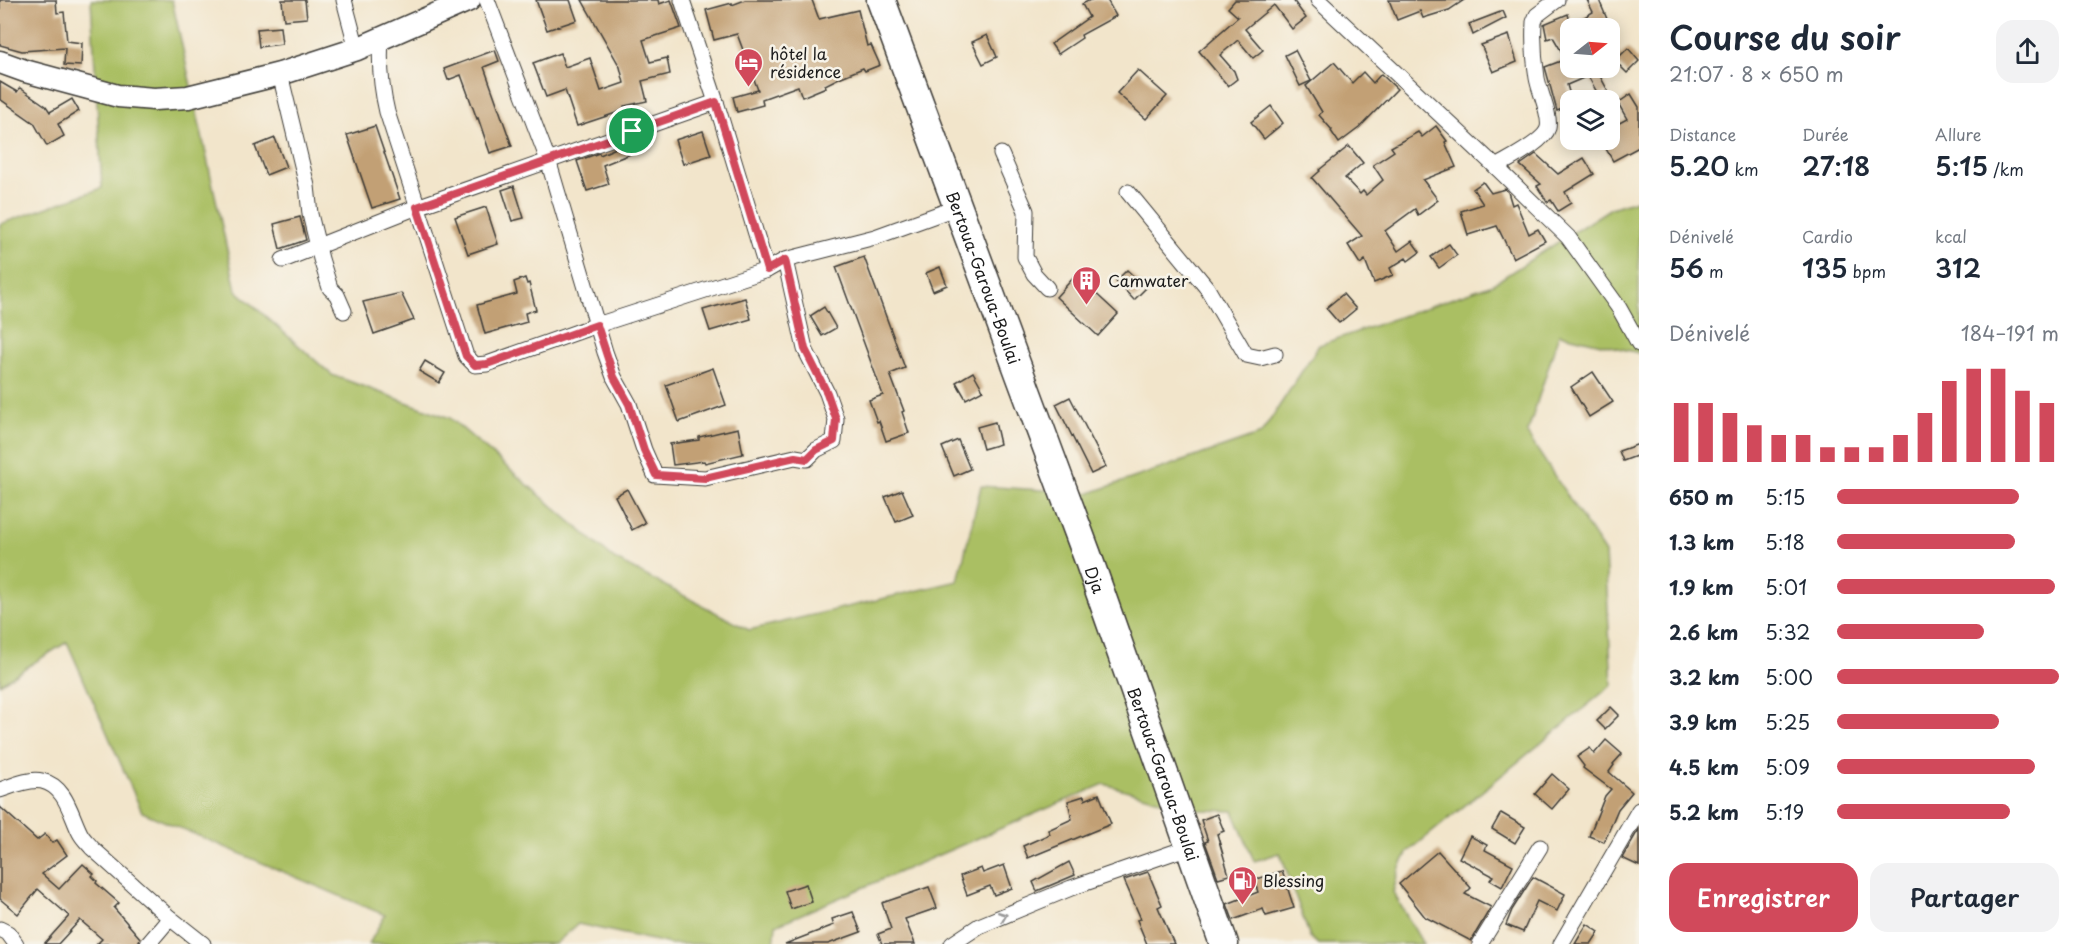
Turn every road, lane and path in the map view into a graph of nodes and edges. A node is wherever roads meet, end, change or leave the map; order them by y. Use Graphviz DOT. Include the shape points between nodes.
graph roads {
  1 [pos="344,0"];
  2 [pos="469,0"];
  3 [pos="487,0"];
  4 [pos="682,0"];
  5 [pos="881,0"];
  6 [pos="1318,0"];
  7 [pos="1557,0"];
  8 [pos="381,39"];
  9 [pos="357,49"];
  10 [pos="0,62"];
  11 [pos="280,74"];
  12 [pos="716,102"];
  13 [pos="1001,154"];
  14 [pos="548,160"];
  15 [pos="1496,167"];
  16 [pos="1128,192"];
  17 [pos="417,207"];
  18 [pos="958,207"];
  19 [pos="318,246"];
  20 [pos="283,260"];
  21 [pos="785,260"];
  22 [pos="767,270"];
  23 [pos="1047,288"];
  24 [pos="344,311"];
  25 [pos="597,325"];
  26 [pos="1639,344"];
  27 [pos="1275,354"];
  28 [pos="1087,555"];
  29 [pos="1102,604"];
  30 [pos="0,790"];
  31 [pos="1639,810"];
  32 [pos="1189,847"];
  33 [pos="1540,847"];
  34 [pos="170,918"];
  35 [pos="0,929"];
  36 [pos="16,944"];
  37 [pos="148,944"];
  38 [pos="203,944"];
  39 [pos="952,944"];
  40 [pos="1224,944"];
  41 [pos="1480,944"];
  42 [pos="1561,944"];
  1 -- 9 [label="street"];
  2 -- 8 [label="street"];
  3 -- 14 [label="street"];
  4 -- 12 [label="street"];
  5 -- 18 [label="highway, Bertoua-Garoua-Boulai"];
  6 -- 15 [label="street"];
  7 -- 15 [label="street" via="1534,22 1537,79 1548,127 1534,143"];
  8 -- 9 [label="street"];
  8 -- 17 [label="street" via="381,87"];
  9 -- 11 [label="street"];
  10 -- 11 [label="street" via="118,96 154,99 188,97"];
  11 -- 19 [label="street"];
  12 -- 14 [label="street"];
  12 -- 22 [label="street"];
  13 -- 23 [label="street" via="1026,211 1025,257"];
  14 -- 17 [label="street"];
  14 -- 25 [label="street"];
  15 -- 26 [label="street" via="1568,237 1619,308"];
  16 -- 27 [label="street" via="1207,288 1246,355 1260,358"];
  17 -- 19 [label="street"];
  17 -- 25 [label="street" via="466,356 475,365"];
  18 -- 21 [label="street" via="875,237"];
  18 -- 28 [label="highway, Bertoua-Garoua-Boulai"];
  19 -- 20 [label="street"];
  19 -- 24 [label="street" via="330,288"];
  21 -- 22 [label="street"];
  21 -- 25 [label="street" via="805,349 836,419 834,441 807,459 795,457 705,478 656,475 611,369"];
  22 -- 25 [label="street"];
  28 -- 29 [label="highway, Dja"];
  29 -- 32 [label="highway, Bertoua-Garoua-Boulai"];
  30 -- 34 [label="street" via="42,781 53,786 67,802 87,843"];
  31 -- 42 [label="street"];
  39 -- 32 [label="street, one-way" via="979,926 1071,888"];
  32 -- 40 [label="highway, Bertoua-Garoua-Boulai"];
  33 -- 41 [label="street"];
  34 -- 37 [label="street"];
  34 -- 38 [label="street"];
  35 -- 36 [label="street"];
}
